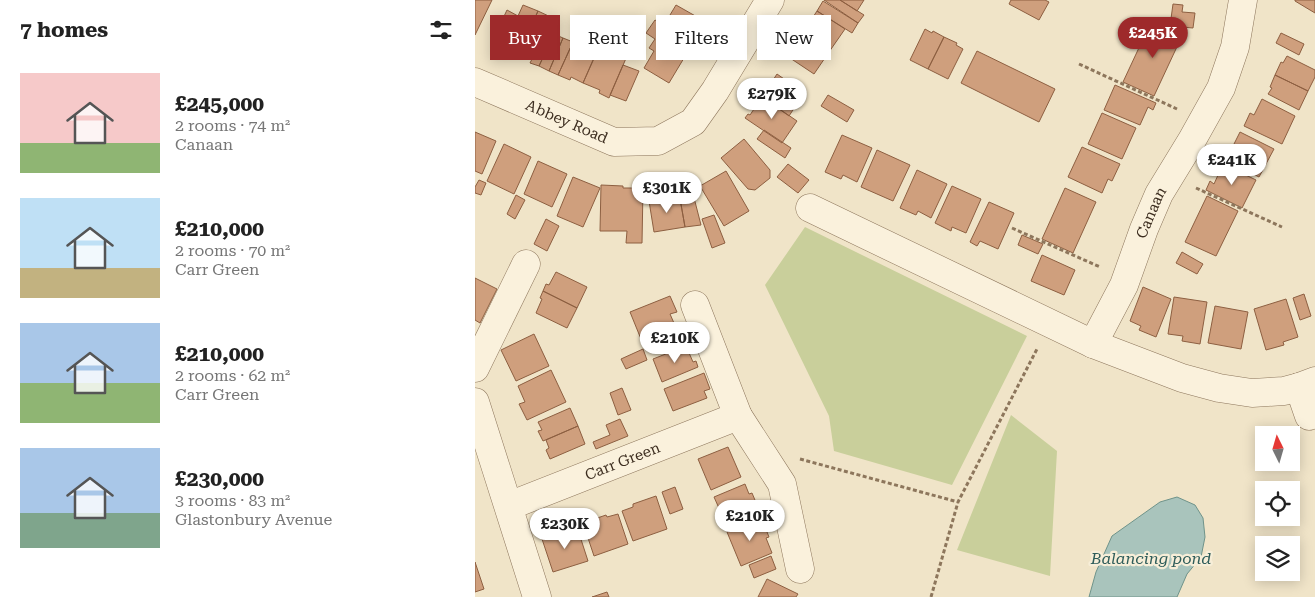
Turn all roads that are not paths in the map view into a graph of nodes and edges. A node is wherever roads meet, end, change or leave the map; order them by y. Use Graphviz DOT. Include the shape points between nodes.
graph roads {
  1 [pos="770,0"];
  2 [pos="1243,0"];
  3 [pos="475,82"];
  4 [pos="810,208"];
  5 [pos="526,264"];
  6 [pos="695,305"];
  7 [pos="1093,344"];
  8 [pos="475,368"];
  9 [pos="1307,384"];
  10 [pos="475,402"];
  11 [pos="738,416"];
  12 [pos="1309,416"];
  13 [pos="509,506"];
  14 [pos="800,569"];
  15 [pos="537,597"];
  1 -- 3 [label="street, Abbey Road" via="693,122 658,141 614,142"];
  2 -- 7 [label="street, Canaan" via="1235,47 1221,88 1159,194 1126,278"];
  4 -- 7 [label="street"];
  5 -- 8 [label="street"];
  6 -- 11 [label="street"];
  7 -- 9 [label="street" via="1182,378 1219,388 1284,391"];
  9 -- 12 [label="street"];
  10 -- 13 [label="street"];
  11 -- 13 [label="street, Carr Green"];
  11 -- 14 [label="street" via="782,484"];
  13 -- 15 [label="street"];
}
